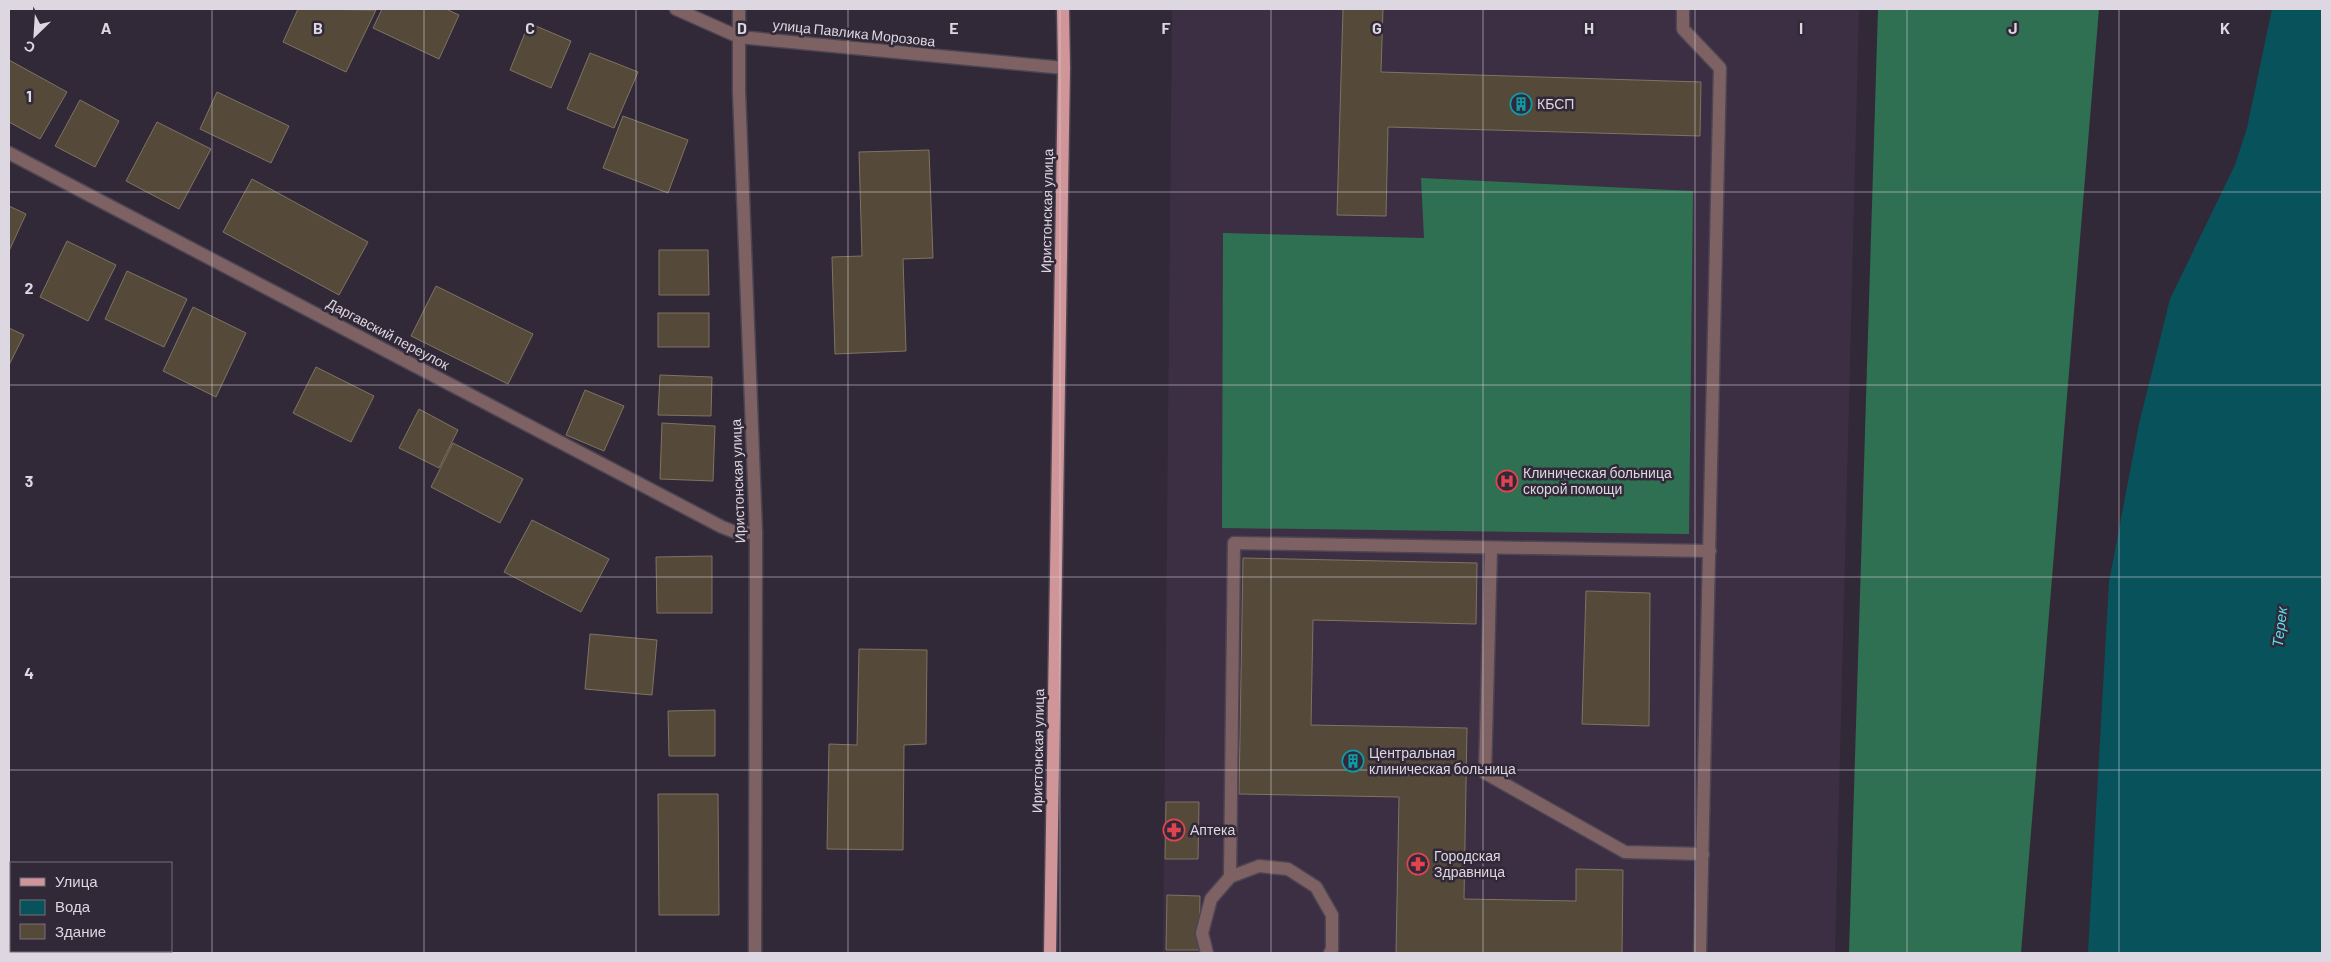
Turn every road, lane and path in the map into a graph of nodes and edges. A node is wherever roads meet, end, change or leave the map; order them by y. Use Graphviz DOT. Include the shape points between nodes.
graph roads {
  1 [pos="676,9"];
  2 [pos="739,9"];
  3 [pos="1064,9"];
  4 [pos="1683,9"];
  5 [pos="739,36"];
  6 [pos="1064,68"];
  7 [pos="9,152"];
  8 [pos="756,533"];
  9 [pos="1491,548"];
  10 [pos="1710,551"];
  11 [pos="1702,854"];
  12 [pos="1230,877"];
  13 [pos="755,953"];
  14 [pos="1050,953"];
  15 [pos="1207,953"];
  16 [pos="1330,953"];
  17 [pos="1700,953"];
  1 -- 5 [label="street, улица Павлика Морозова"];
  2 -- 5 [label="street, Иристонская улица"];
  3 -- 6 [label="main road, Иристонская улица"];
  4 -- 10 [label="street" via="1682,29 1720,68"];
  5 -- 6 [label="street, улица Павлика Морозова"];
  5 -- 8 [label="street, Иристонская улица"];
  6 -- 14 [label="main road, Иристонская улица"];
  7 -- 8 [label="street, Даргавский переулок" via="722,527 735,532"];
  8 -- 13 [label="street, Иристонская улица"];
  9 -- 10 [label="street"];
  9 -- 11 [label="street" via="1485,773 1625,852"];
  9 -- 12 [label="street" via="1234,543"];
  10 -- 11 [label="street"];
  11 -- 17 [label="street"];
  12 -- 15 [label="street" via="1211,899 1202,933"];
  12 -- 16 [label="street" via="1259,866 1288,869 1316,886 1332,915"];
}
